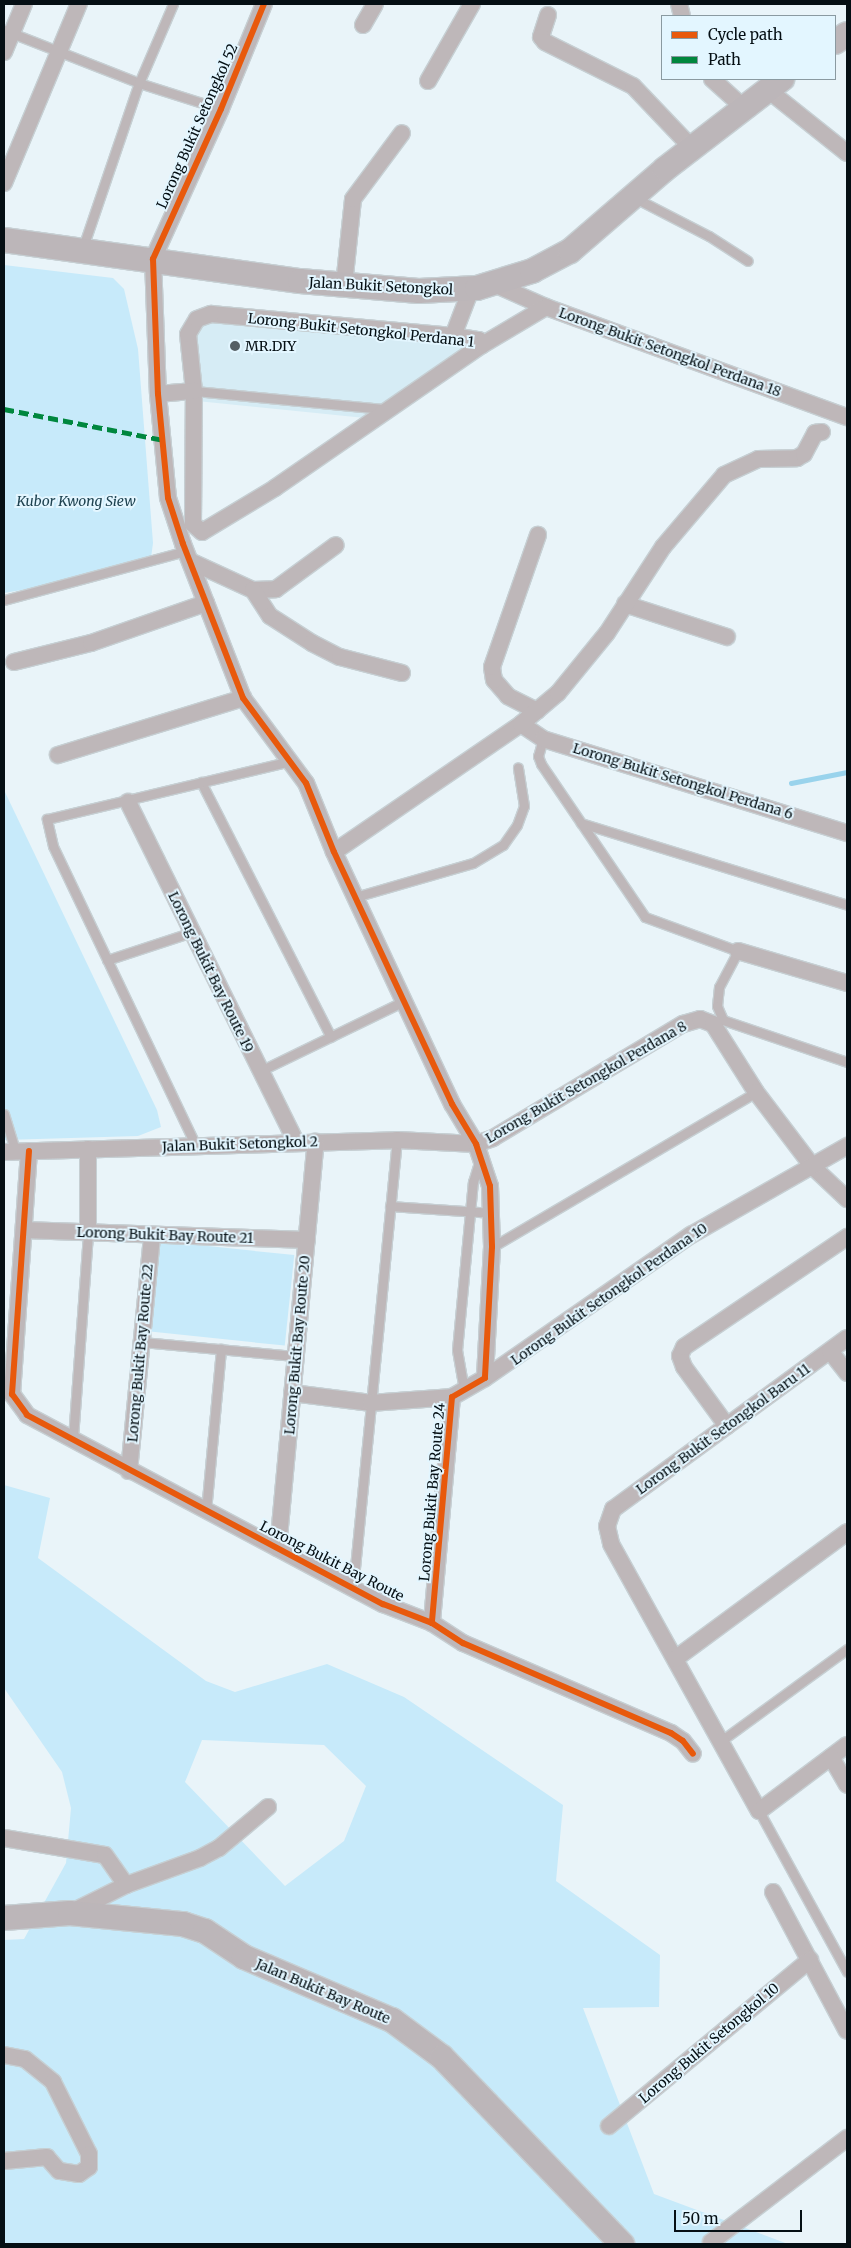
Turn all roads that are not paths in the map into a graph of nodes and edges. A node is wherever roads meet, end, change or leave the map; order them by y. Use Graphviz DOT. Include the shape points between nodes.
graph roads {
  1 [pos="24,4"];
  2 [pos="79,4"];
  3 [pos="173,4"];
  4 [pos="264,4"];
  5 [pos="375,4"];
  6 [pos="472,4"];
  7 [pos="548,15"];
  8 [pos="362,25"];
  9 [pos="8,32"];
  10 [pos="847,34"];
  11 [pos="836,41"];
  12 [pos="4,52"];
  13 [pos="58,53"];
  14 [pos="428,80"];
  15 [pos="713,80"];
  16 [pos="139,83"];
  17 [pos="775,84"];
  18 [pos="743,107"];
  19 [pos="221,109"];
  20 [pos="402,134"];
  21 [pos="692,148"];
  22 [pos="847,154"];
  23 [pos="4,183"];
  24 [pos="633,197"];
  25 [pos="4,240"];
  26 [pos="82,250"];
  27 [pos="153,259"];
  28 [pos="748,261"];
  29 [pos="344,285"];
  30 [pos="482,286"];
  31 [pos="546,307"];
  32 [pos="453,336"];
  33 [pos="482,345"];
  34 [pos="194,391"];
  35 [pos="158,394"];
  36 [pos="384,409"];
  37 [pos="847,417"];
  38 [pos="822,432"];
  39 [pos="538,535"];
  40 [pos="336,545"];
  41 [pos="189,557"];
  42 [pos="253,590"];
  43 [pos="4,600"];
  44 [pos="206,603"];
  45 [pos="625,604"];
  46 [pos="727,637"];
  47 [pos="14,662"];
  48 [pos="402,673"];
  49 [pos="243,698"];
  50 [pos="537,711"];
  51 [pos="521,724"];
  52 [pos="543,739"];
  53 [pos="58,755"];
  54 [pos="291,761"];
  55 [pos="518,767"];
  56 [pos="201,782"];
  57 [pos="128,802"];
  58 [pos="581,823"];
  59 [pos="847,833"];
  60 [pos="334,852"];
  61 [pos="355,898"];
  62 [pos="847,905"];
  63 [pos="192,932"];
  64 [pos="738,951"];
  65 [pos="108,960"];
  66 [pos="847,983"];
  67 [pos="404,1002"];
  68 [pos="331,1037"];
  69 [pos="847,1062"];
  70 [pos="260,1072"];
  71 [pos="756,1092"];
  72 [pos="4,1114"];
  73 [pos="397,1140"];
  74 [pos="296,1142"];
  75 [pos="316,1142"];
  76 [pos="196,1146"];
  77 [pos="847,1146"];
  78 [pos="88,1149"];
  79 [pos="478,1150"];
  80 [pos="16,1151"];
  81 [pos="813,1167"];
  82 [pos="847,1199"];
  83 [pos="390,1206"];
  84 [pos="470,1211"];
  85 [pos="493,1213"];
  86 [pos="24,1230"];
  87 [pos="88,1232"];
  88 [pos="152,1235"];
  89 [pos="847,1237"];
  90 [pos="307,1240"];
  91 [pos="492,1247"];
  92 [pos="847,1338"];
  93 [pos="141,1342"];
  94 [pos="221,1349"];
  95 [pos="830,1351"];
  96 [pos="296,1356"];
  97 [pos="847,1373"];
  98 [pos="484,1378"];
  99 [pos="8,1384"];
  100 [pos="292,1393"];
  101 [pos="458,1394"];
  102 [pos="371,1404"];
  103 [pos="727,1426"];
  104 [pos="73,1438"];
  105 [pos="130,1471"];
  106 [pos="206,1511"];
  107 [pos="847,1532"];
  108 [pos="278,1548"];
  109 [pos="353,1588"];
  110 [pos="432,1623"];
  111 [pos="847,1649"];
  112 [pos="675,1659"];
  113 [pos="721,1742"];
  114 [pos="847,1745"];
  115 [pos="693,1754"];
  116 [pos="831,1757"];
  117 [pos="847,1785"];
  118 [pos="268,1807"];
  119 [pos="759,1811"];
  120 [pos="4,1838"];
  121 [pos="126,1885"];
  122 [pos="773,1892"];
  123 [pos="70,1913"];
  124 [pos="4,1918"];
  125 [pos="810,1960"];
  126 [pos="847,1972"];
  127 [pos="847,2031"];
  128 [pos="4,2055"];
  129 [pos="609,2126"];
  130 [pos="847,2138"];
  131 [pos="4,2160"];
  132 [pos="711,2242"];
  133 [pos="622,2244"];
  1 -- 9 [label="street"];
  2 -- 13 [label="street"];
  3 -- 16 [label="lane"];
  4 -- 19 [label="street, Lorong Bukit Setongkol 52"];
  5 -- 8 [label="street"];
  6 -- 14 [label="street"];
  7 -- 21 [label="street" via="541,37 545,42 633,86"];
  9 -- 12 [label="street"];
  9 -- 13 [label="lane"];
  10 -- 11 [label="street"];
  13 -- 16 [label="lane"];
  13 -- 23 [label="street"];
  15 -- 18 [label="street"];
  16 -- 19 [label="lane"];
  16 -- 26 [label="lane"];
  17 -- 18 [label="street, Jalan Bukit Setongkol"];
  17 -- 22 [label="street"];
  18 -- 21 [label="street, Jalan Bukit Setongkol"];
  19 -- 27 [label="street, Lorong Bukit Setongkol 52"];
  20 -- 29 [label="street" via="353,199"];
  21 -- 24 [label="street, Jalan Bukit Setongkol"];
  24 -- 28 [label="lane" via="709,236"];
  24 -- 30 [label="street, Jalan Bukit Setongkol" via="570,251 532,271"];
  25 -- 26 [label="street, Jalan Bukit Setongkol"];
  26 -- 27 [label="street, Jalan Bukit Setongkol"];
  27 -- 29 [label="street, Jalan Bukit Setongkol"];
  27 -- 35 [label="street"];
  29 -- 30 [label="street, Jalan Bukit Setongkol" via="419,291"];
  30 -- 31 [label="street, Lorong Bukit Setongkol Perdana 18"];
  30 -- 32 [label="street"];
  31 -- 33 [label="street"];
  31 -- 37 [label="street, Lorong Bukit Setongkol Perdana 18"];
  32 -- 33 [label="street, Lorong Bukit Setongkol Perdana 1" via="479,340"];
  32 -- 34 [label="street, Lorong Bukit Setongkol Perdana 1" via="211,314 197,319 188,334"];
  33 -- 36 [label="street, Lorong Bukit Setongkol Perdana 1"];
  34 -- 35 [label="street"];
  34 -- 36 [label="lane"];
  34 -- 36 [label="street, Lorong Bukit Setongkol Perdana 1" via="193,524 202,532 275,488"];
  35 -- 41 [label="street" via="168,498"];
  38 -- 45 [label="street" via="815,433 804,454 797,458 758,458 724,475 663,547"];
  39 -- 50 [label="street" via="492,667 494,680 508,696"];
  40 -- 42 [label="street" via="284,586"];
  41 -- 42 [label="street"];
  41 -- 43 [label="lane"];
  41 -- 44 [label="street"];
  42 -- 48 [label="street" via="270,616 312,644 349,660"];
  44 -- 47 [label="street" via="91,642"];
  44 -- 49 [label="street"];
  45 -- 46 [label="street"];
  45 -- 50 [label="street" via="568,684"];
  49 -- 53 [label="street"];
  49 -- 54 [label="street"];
  50 -- 51 [label="street"];
  51 -- 52 [label="street, Lorong Bukit Setongkol Perdana 6"];
  51 -- 60 [label="street"];
  52 -- 58 [label="lane" via="538,756 541,764"];
  52 -- 59 [label="street, Lorong Bukit Setongkol Perdana 6"];
  54 -- 56 [label="lane"];
  54 -- 60 [label="street" via="306,783"];
  55 -- 61 [label="lane" via="524,806 517,825 503,845 473,863"];
  56 -- 57 [label="lane"];
  56 -- 68 [label="lane"];
  57 -- 63 [label="street, Lorong Bukit Bay Route 19"];
  57 -- 65 [label="lane" via="46,819 53,846"];
  58 -- 62 [label="lane"];
  58 -- 64 [label="lane" via="645,917"];
  60 -- 61 [label="street"];
  61 -- 67 [label="street"];
  63 -- 65 [label="lane"];
  63 -- 70 [label="street, Lorong Bukit Bay Route 19"];
  64 -- 66 [label="street"];
  64 -- 69 [label="lane" via="719,987 717,1006 723,1020"];
  65 -- 76 [label="lane"];
  67 -- 68 [label="lane"];
  67 -- 79 [label="street" via="452,1104"];
  68 -- 70 [label="lane"];
  70 -- 74 [label="street, Lorong Bukit Bay Route 19"];
  71 -- 79 [label="street, Lorong Bukit Setongkol Perdana 8" via="713,1024 700,1019 683,1024"];
  71 -- 81 [label="street, Lorong Bukit Setongkol Perdana 8"];
  71 -- 91 [label="lane"];
  72 -- 80 [label="lane"];
  73 -- 75 [label="street, Jalan Bukit Setongkol 2"];
  73 -- 79 [label="street, Jalan Bukit Setongkol 2"];
  73 -- 83 [label="lane"];
  74 -- 75 [label="street, Jalan Bukit Setongkol 2"];
  74 -- 76 [label="street, Jalan Bukit Setongkol 2"];
  75 -- 90 [label="street, Lorong Bukit Bay Route 20"];
  76 -- 78 [label="street, Jalan Bukit Setongkol 2"];
  77 -- 81 [label="street, Lorong Bukit Setongkol Perdana 10"];
  78 -- 80 [label="street, Jalan Bukit Setongkol 2"];
  78 -- 87 [label="street"];
  79 -- 84 [label="lane"];
  79 -- 85 [label="street" via="490,1186"];
  80 -- 86 [label="street"];
  81 -- 82 [label="street, Lorong Bukit Setongkol Perdana 8"];
  81 -- 98 [label="street, Lorong Bukit Setongkol Perdana 10" via="691,1235"];
  83 -- 84 [label="lane"];
  83 -- 102 [label="lane"];
  84 -- 85 [label="lane"];
  84 -- 101 [label="lane" via="457,1350"];
  85 -- 91 [label="street"];
  86 -- 87 [label="street, Lorong Bukit Bay Route 21"];
  86 -- 99 [label="street"];
  87 -- 88 [label="street, Lorong Bukit Bay Route 21"];
  87 -- 104 [label="lane"];
  88 -- 90 [label="street, Lorong Bukit Bay Route 21"];
  88 -- 93 [label="street, Lorong Bukit Bay Route 22"];
  89 -- 103 [label="street" via="684,1347 680,1356 684,1368"];
  90 -- 96 [label="street, Lorong Bukit Bay Route 20"];
  91 -- 98 [label="street"];
  92 -- 95 [label="street, Lorong Bukit Setongkol Baru 11"];
  93 -- 94 [label="lane"];
  93 -- 105 [label="street, Lorong Bukit Bay Route 22"];
  94 -- 96 [label="lane"];
  94 -- 106 [label="lane"];
  95 -- 97 [label="street"];
  95 -- 103 [label="street, Lorong Bukit Setongkol Baru 11"];
  96 -- 100 [label="street, Lorong Bukit Bay Route 20"];
  98 -- 101 [label="street"];
  99 -- 104 [label="street, Lorong Bukit Bay Route" via="27,1415"];
  100 -- 102 [label="street"];
  100 -- 108 [label="street, Lorong Bukit Bay Route 20"];
  101 -- 102 [label="street"];
  101 -- 110 [label="street, Lorong Bukit Bay Route 24"];
  102 -- 109 [label="lane"];
  103 -- 112 [label="street, Lorong Bukit Setongkol Baru 11" via="613,1509 607,1526 612,1544"];
  104 -- 105 [label="street, Lorong Bukit Bay Route"];
  105 -- 106 [label="street, Lorong Bukit Bay Route"];
  106 -- 108 [label="street, Lorong Bukit Bay Route"];
  107 -- 112 [label="street"];
  108 -- 109 [label="street, Lorong Bukit Bay Route"];
  109 -- 110 [label="street, Lorong Bukit Bay Route"];
  110 -- 115 [label="street, Lorong Bukit Bay Route" via="463,1643 671,1733"];
  111 -- 113 [label="lane"];
  112 -- 113 [label="street"];
  113 -- 119 [label="street"];
  114 -- 116 [label="street"];
  116 -- 117 [label="street"];
  116 -- 119 [label="street"];
  118 -- 121 [label="street" via="219,1848"];
  119 -- 126 [label="lane"];
  120 -- 121 [label="street" via="106,1855"];
  121 -- 123 [label="street"];
  122 -- 125 [label="street"];
  123 -- 124 [label="street, Jalan Bukit Bay Route"];
  123 -- 133 [label="street, Jalan Bukit Bay Route" via="159,1920 205,1931 244,1957 392,2020 442,2057"];
  125 -- 127 [label="street"];
  125 -- 129 [label="street, Lorong Bukit Setongkol 10"];
  128 -- 131 [label="street" via="25,2059 53,2082 89,2154 89,2168 79,2174 60,2171 47,2157"];
  130 -- 132 [label="street"];
}
